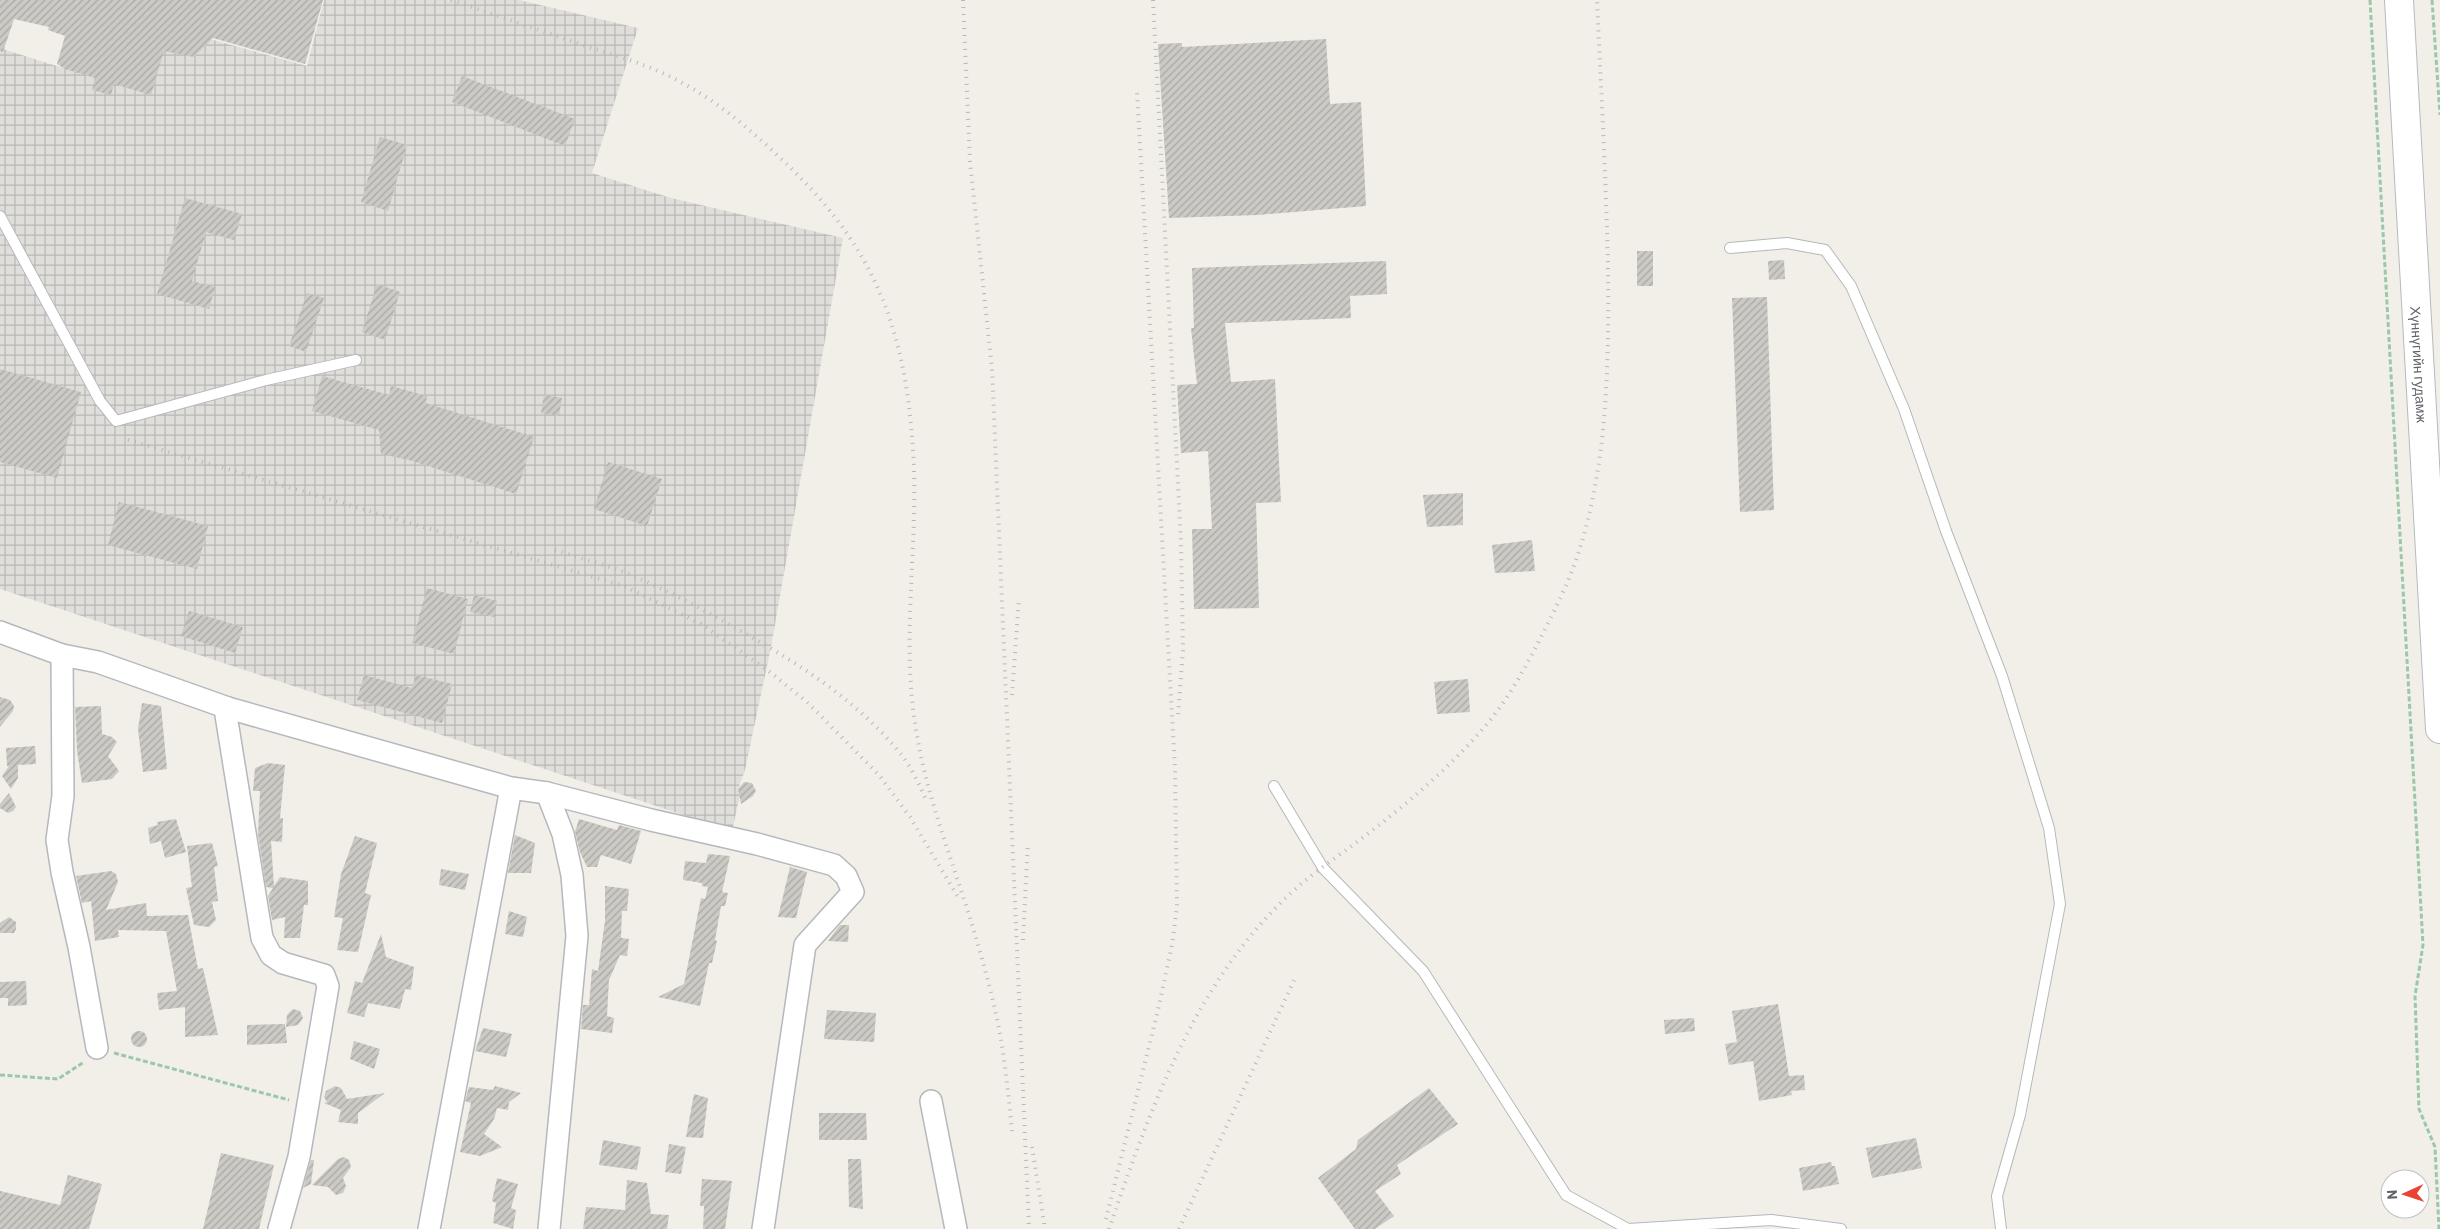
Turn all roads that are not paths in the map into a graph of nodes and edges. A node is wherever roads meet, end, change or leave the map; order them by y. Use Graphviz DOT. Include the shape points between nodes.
graph roads {
  1 [pos="2399,0"];
  2 [pos="0,216"];
  3 [pos="1730,248"];
  4 [pos="356,360"];
  5 [pos="0,632"];
  6 [pos="62,655"];
  7 [pos="228,708"];
  8 [pos="2440,729"];
  9 [pos="1274,786"];
  10 [pos="511,788"];
  11 [pos="547,793"];
  12 [pos="97,1048"];
  13 [pos="931,1101"];
  14 [pos="278,1229"];
  15 [pos="429,1229"];
  16 [pos="549,1229"];
  17 [pos="763,1229"];
  18 [pos="956,1229"];
  19 [pos="1841,1229"];
  20 [pos="2001,1229"];
  1 -- 8 [label="main road, Хүннүгийн гудамж"];
  2 -- 4 [label="lane" via="100,401 116,421 266,380"];
  3 -- 20 [label="lane" via="1787,243 1825,250 1851,286 1904,409 1946,531 2002,676 2049,828 2060,904 2020,1115 1996,1196"];
  5 -- 6 [label="street"];
  6 -- 7 [label="street" via="98,662"];
  6 -- 12 [label="street" via="63,796 57,840"];
  7 -- 10 [label="street"];
  7 -- 14 [label="street" via="226,716 262,938 271,955 283,963 324,975 328,986 299,1157"];
  9 -- 19 [label="lane" via="1323,868 1422,971 1566,1195 1628,1228 1771,1220"];
  10 -- 11 [label="street"];
  10 -- 15 [label="street"];
  11 -- 16 [label="street" via="563,834 572,875 577,936"];
  11 -- 17 [label="street" via="834,865 846,876 853,892 805,945"];
  13 -- 18 [label="street"];
}
